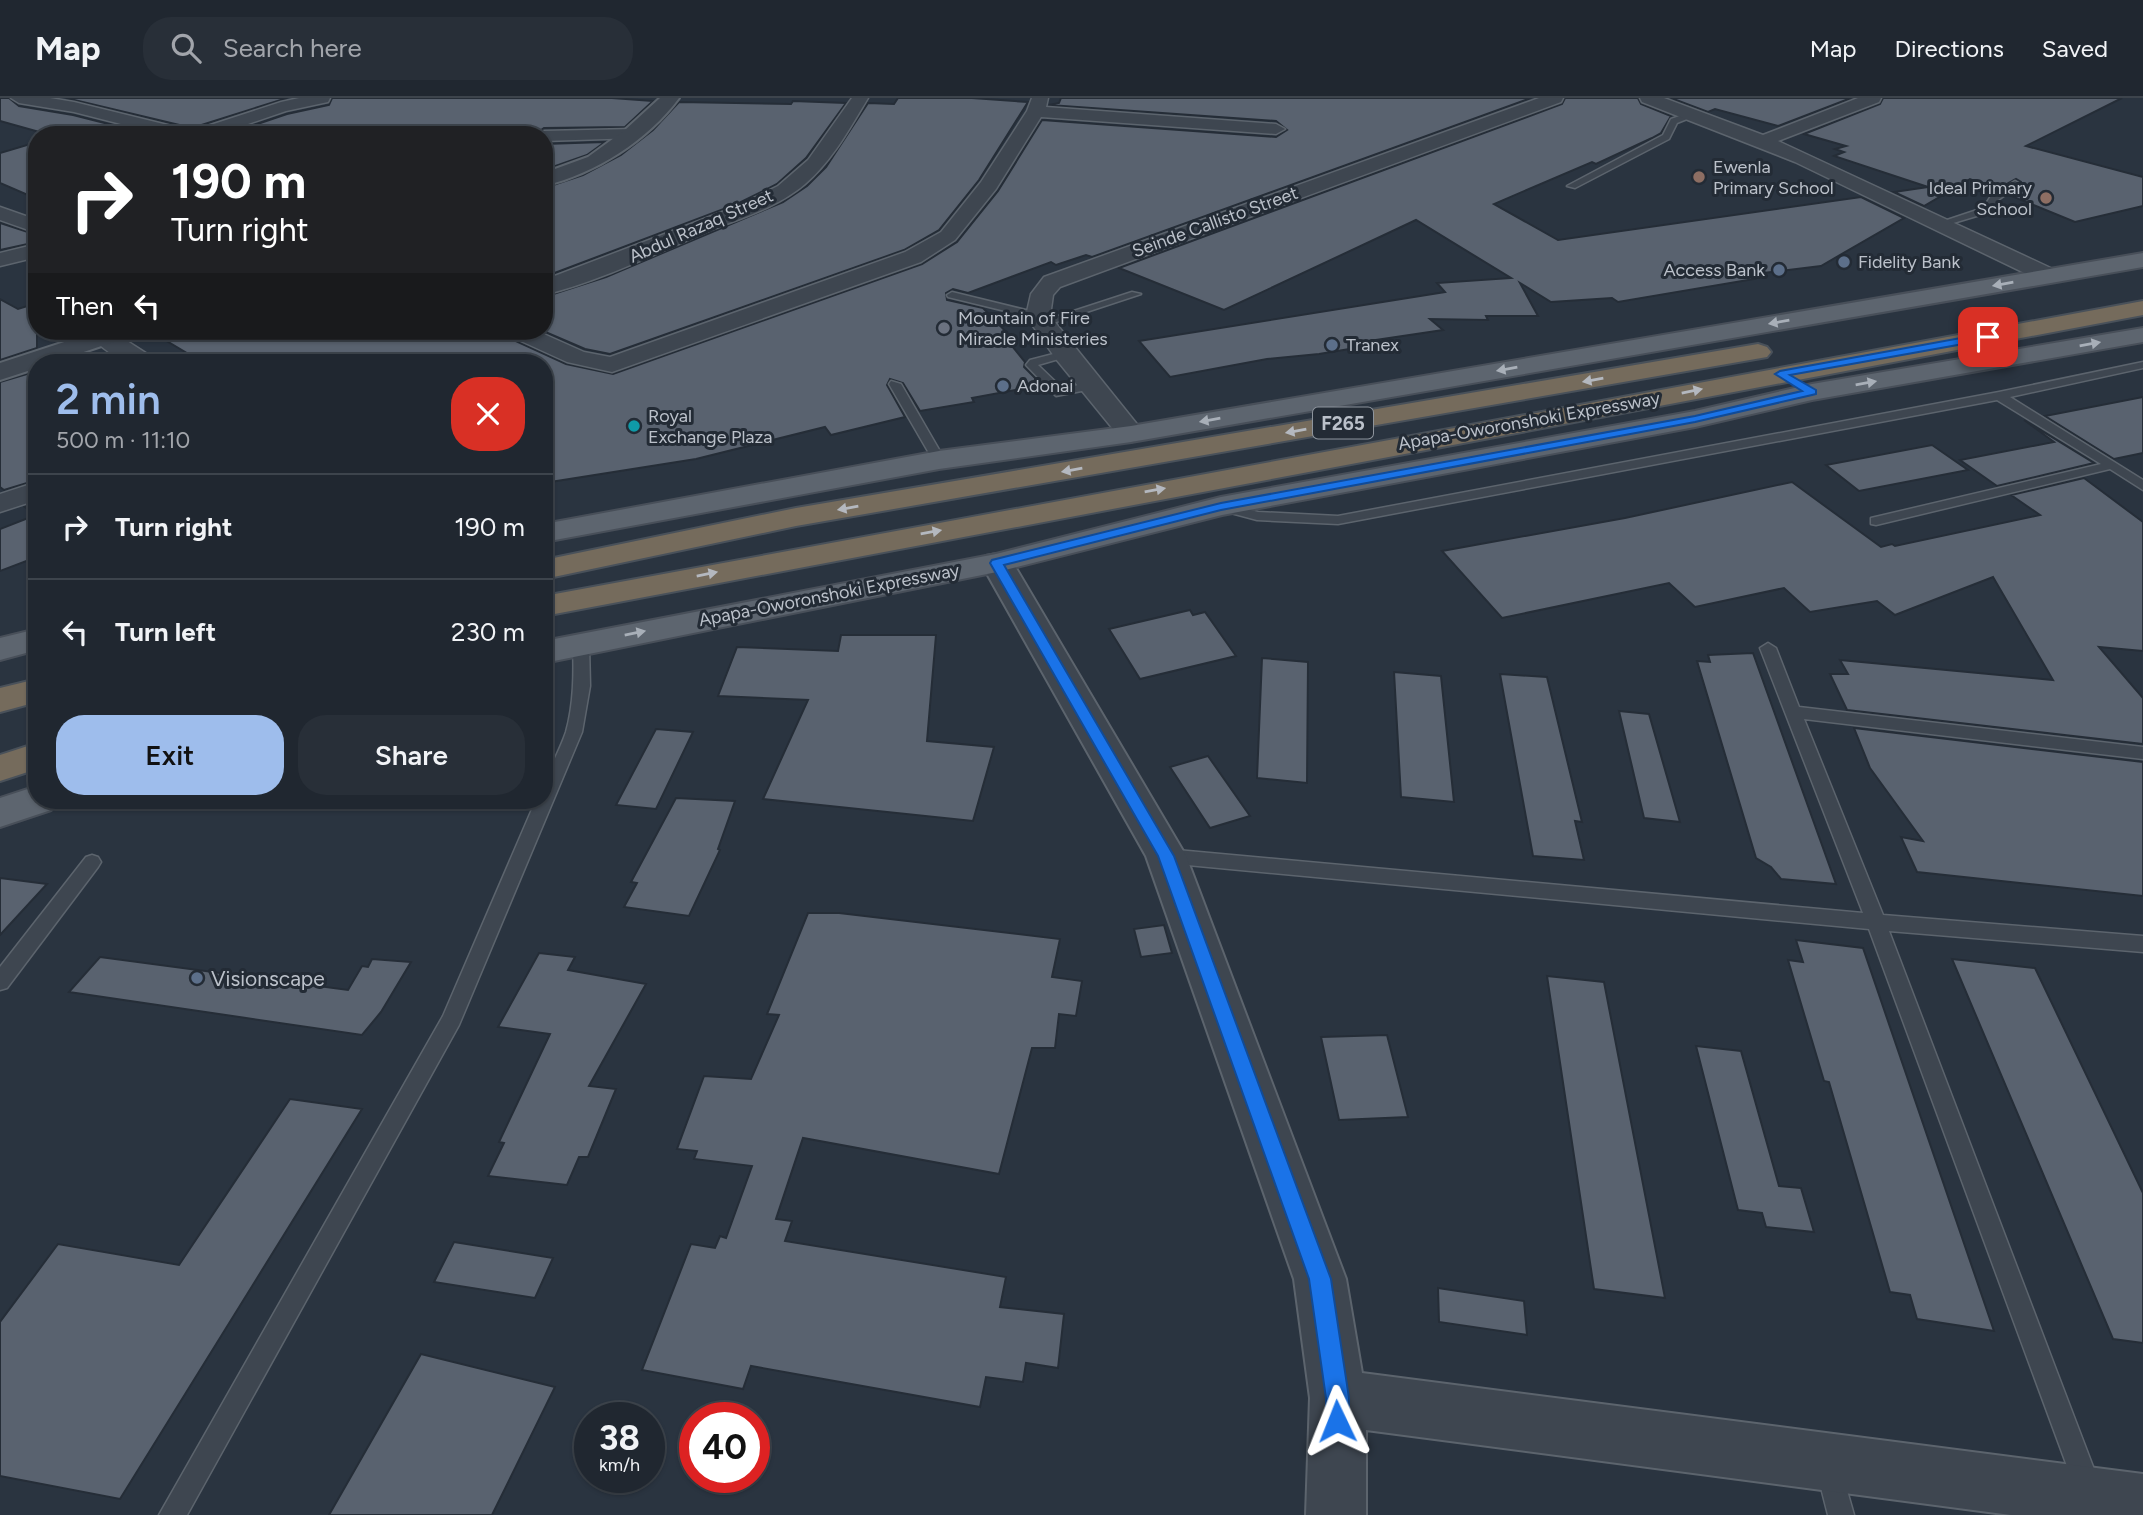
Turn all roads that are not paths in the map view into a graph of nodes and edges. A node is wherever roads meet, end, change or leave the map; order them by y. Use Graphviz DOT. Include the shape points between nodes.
graph roads {
  1 [pos="19,98"];
  2 [pos="97,98"];
  3 [pos="322,98"];
  4 [pos="670,98"];
  5 [pos="860,98"];
  6 [pos="1555,98"];
  7 [pos="1648,98"];
  8 [pos="1873,98"];
  9 [pos="1038,104"];
  10 [pos="74,107"];
  11 [pos="1693,113"];
  12 [pos="151,126"];
  13 [pos="225,126"];
  14 [pos="1276,129"];
  15 [pos="632,134"];
  16 [pos="553,136"];
  17 [pos="1763,141"];
  18 [pos="553,177"];
  19 [pos="2015,184"];
  20 [pos="1572,186"];
  21 [pos="0,213"];
  22 [pos="28,224"];
  23 [pos="1940,224"];
  24 [pos="28,252"];
  25 [pos="0,260"];
  26 [pos="2143,260"];
  27 [pos="2049,276"];
  28 [pos="553,285"];
  29 [pos="2143,285"];
  30 [pos="1136,294"];
  31 [pos="952,296"];
  32 [pos="2143,308"];
  33 [pos="1041,319"];
  34 [pos="2143,335"];
  35 [pos="95,340"];
  36 [pos="120,340"];
  37 [pos="539,340"];
  38 [pos="54,354"];
  39 [pos="135,354"];
  40 [pos="1065,354"];
  41 [pos="28,363"];
  42 [pos="2143,365"];
  43 [pos="0,372"];
  44 [pos="1780,374"];
  45 [pos="895,384"];
  46 [pos="1093,385"];
  47 [pos="1812,392"];
  48 [pos="1999,396"];
  49 [pos="1131,434"];
  50 [pos="939,460"];
  51 [pos="2112,465"];
  52 [pos="2143,486"];
  53 [pos="28,493"];
  54 [pos="0,504"];
  55 [pos="1221,506"];
  56 [pos="1876,521"];
  57 [pos="553,531"];
  58 [pos="997,563"];
  59 [pos="553,568"];
  60 [pos="553,604"];
  61 [pos="28,641"];
  62 [pos="581,643"];
  63 [pos="1768,648"];
  64 [pos="0,649"];
  65 [pos="553,650"];
  66 [pos="28,692"];
  67 [pos="0,700"];
  68 [pos="1793,712"];
  69 [pos="28,735"];
  70 [pos="0,743"];
  71 [pos="2143,753"];
  72 [pos="28,759"];
  73 [pos="0,768"];
  74 [pos="553,782"];
  75 [pos="28,803"];
  76 [pos="542,809"];
  77 [pos="0,813"];
  78 [pos="1166,856"];
  79 [pos="92,862"];
  80 [pos="1876,922"];
  81 [pos="2143,944"];
  82 [pos="0,982"];
  83 [pos="1338,1398"];
  84 [pos="1827,1462"];
  85 [pos="2117,1499"];
  86 [pos="173,1515"];
  87 [pos="1336,1515"];
  88 [pos="1841,1515"];
  1 -- 10 [label="street"];
  2 -- 10 [label="street"];
  3 -- 13 [label="street"];
  4 -- 15 [label="street"];
  5 -- 28 [label="street, Abdul Razaq Street" via="806,173 779,192 740,212"];
  6 -- 33 [label="street, Seinde Callisto Street" via="1052,282 1042,294"];
  7 -- 11 [label="street"];
  8 -- 17 [label="street"];
  9 -- 14 [label="street"];
  9 -- 37 [label="street" via="989,185 948,236 913,257 612,365 598,364"];
  10 -- 12 [label="street"];
  11 -- 17 [label="street"];
  11 -- 20 [label="lane" via="1674,121 1666,136"];
  15 -- 16 [label="street"];
  15 -- 18 [label="street" via="594,161"];
  17 -- 23 [label="street"];
  19 -- 23 [label="lane" via="1994,198 1987,210"];
  21 -- 22 [label="street"];
  23 -- 27 [label="street"];
  24 -- 25 [label="street"];
  26 -- 27 [label="main road"];
  27 -- 49 [label="main road, one-way"];
  29 -- 59 [label="highway, Apapa-Oworonshoki Expressway / F265, one-way" via="796,517"];
  30 -- 33 [label="lane"];
  31 -- 33 [label="lane"];
  32 -- 44 [label="highway, Apapa-Oworonshoki Expressway / F265"];
  33 -- 40 [label="street"];
  47 -- 34 [label="main road, Apapa-Oworonshoki Expressway, one-way"];
  35 -- 38 [label="street"];
  36 -- 39 [label="street"];
  40 -- 46 [label="street"];
  40 -- 46 [label="lane" via="1032,365 1060,393"];
  41 -- 43 [label="street"];
  42 -- 48 [label="lane"];
  44 -- 47 [label="highway"];
  60 -- 44 [label="highway, Apapa-Oworonshoki Expressway / F265, one-way"];
  45 -- 50 [label="lane"];
  46 -- 49 [label="street"];
  47 -- 55 [label="main road, Apapa-Oworonshoki Expressway" via="1695,419"];
  48 -- 51 [label="lane"];
  48 -- 55 [label="lane" via="1338,520 1257,516"];
  49 -- 50 [label="main road"];
  50 -- 57 [label="main road"];
  51 -- 52 [label="lane"];
  51 -- 56 [label="lane"];
  53 -- 54 [label="street"];
  55 -- 58 [label="main road, Apapa-Oworonshoki Expressway"];
  62 -- 58 [label="main road, Apapa-Oworonshoki Expressway, one-way"];
  58 -- 78 [label="street"];
  61 -- 64 [label="main road"];
  62 -- 65 [label="main road, Apapa-Oworonshoki Expressway"];
  62 -- 74 [label="lane" via="582,686 574,732"];
  63 -- 68 [label="lane"];
  66 -- 67 [label="highway"];
  68 -- 71 [label="lane"];
  68 -- 80 [label="lane"];
  69 -- 70 [label="highway"];
  72 -- 73 [label="highway"];
  75 -- 77 [label="main road"];
  76 -- 86 [label="lane" via="453,1019"];
  78 -- 80 [label="lane"];
  78 -- 83 [label="street" via="1320,1279"];
  79 -- 82 [label="lane"];
  80 -- 81 [label="lane"];
  80 -- 85 [label="lane"];
  83 -- 84 [label="street"];
  83 -- 87 [label="street"];
  84 -- 85 [label="street"];
  84 -- 88 [label="lane"];
}
